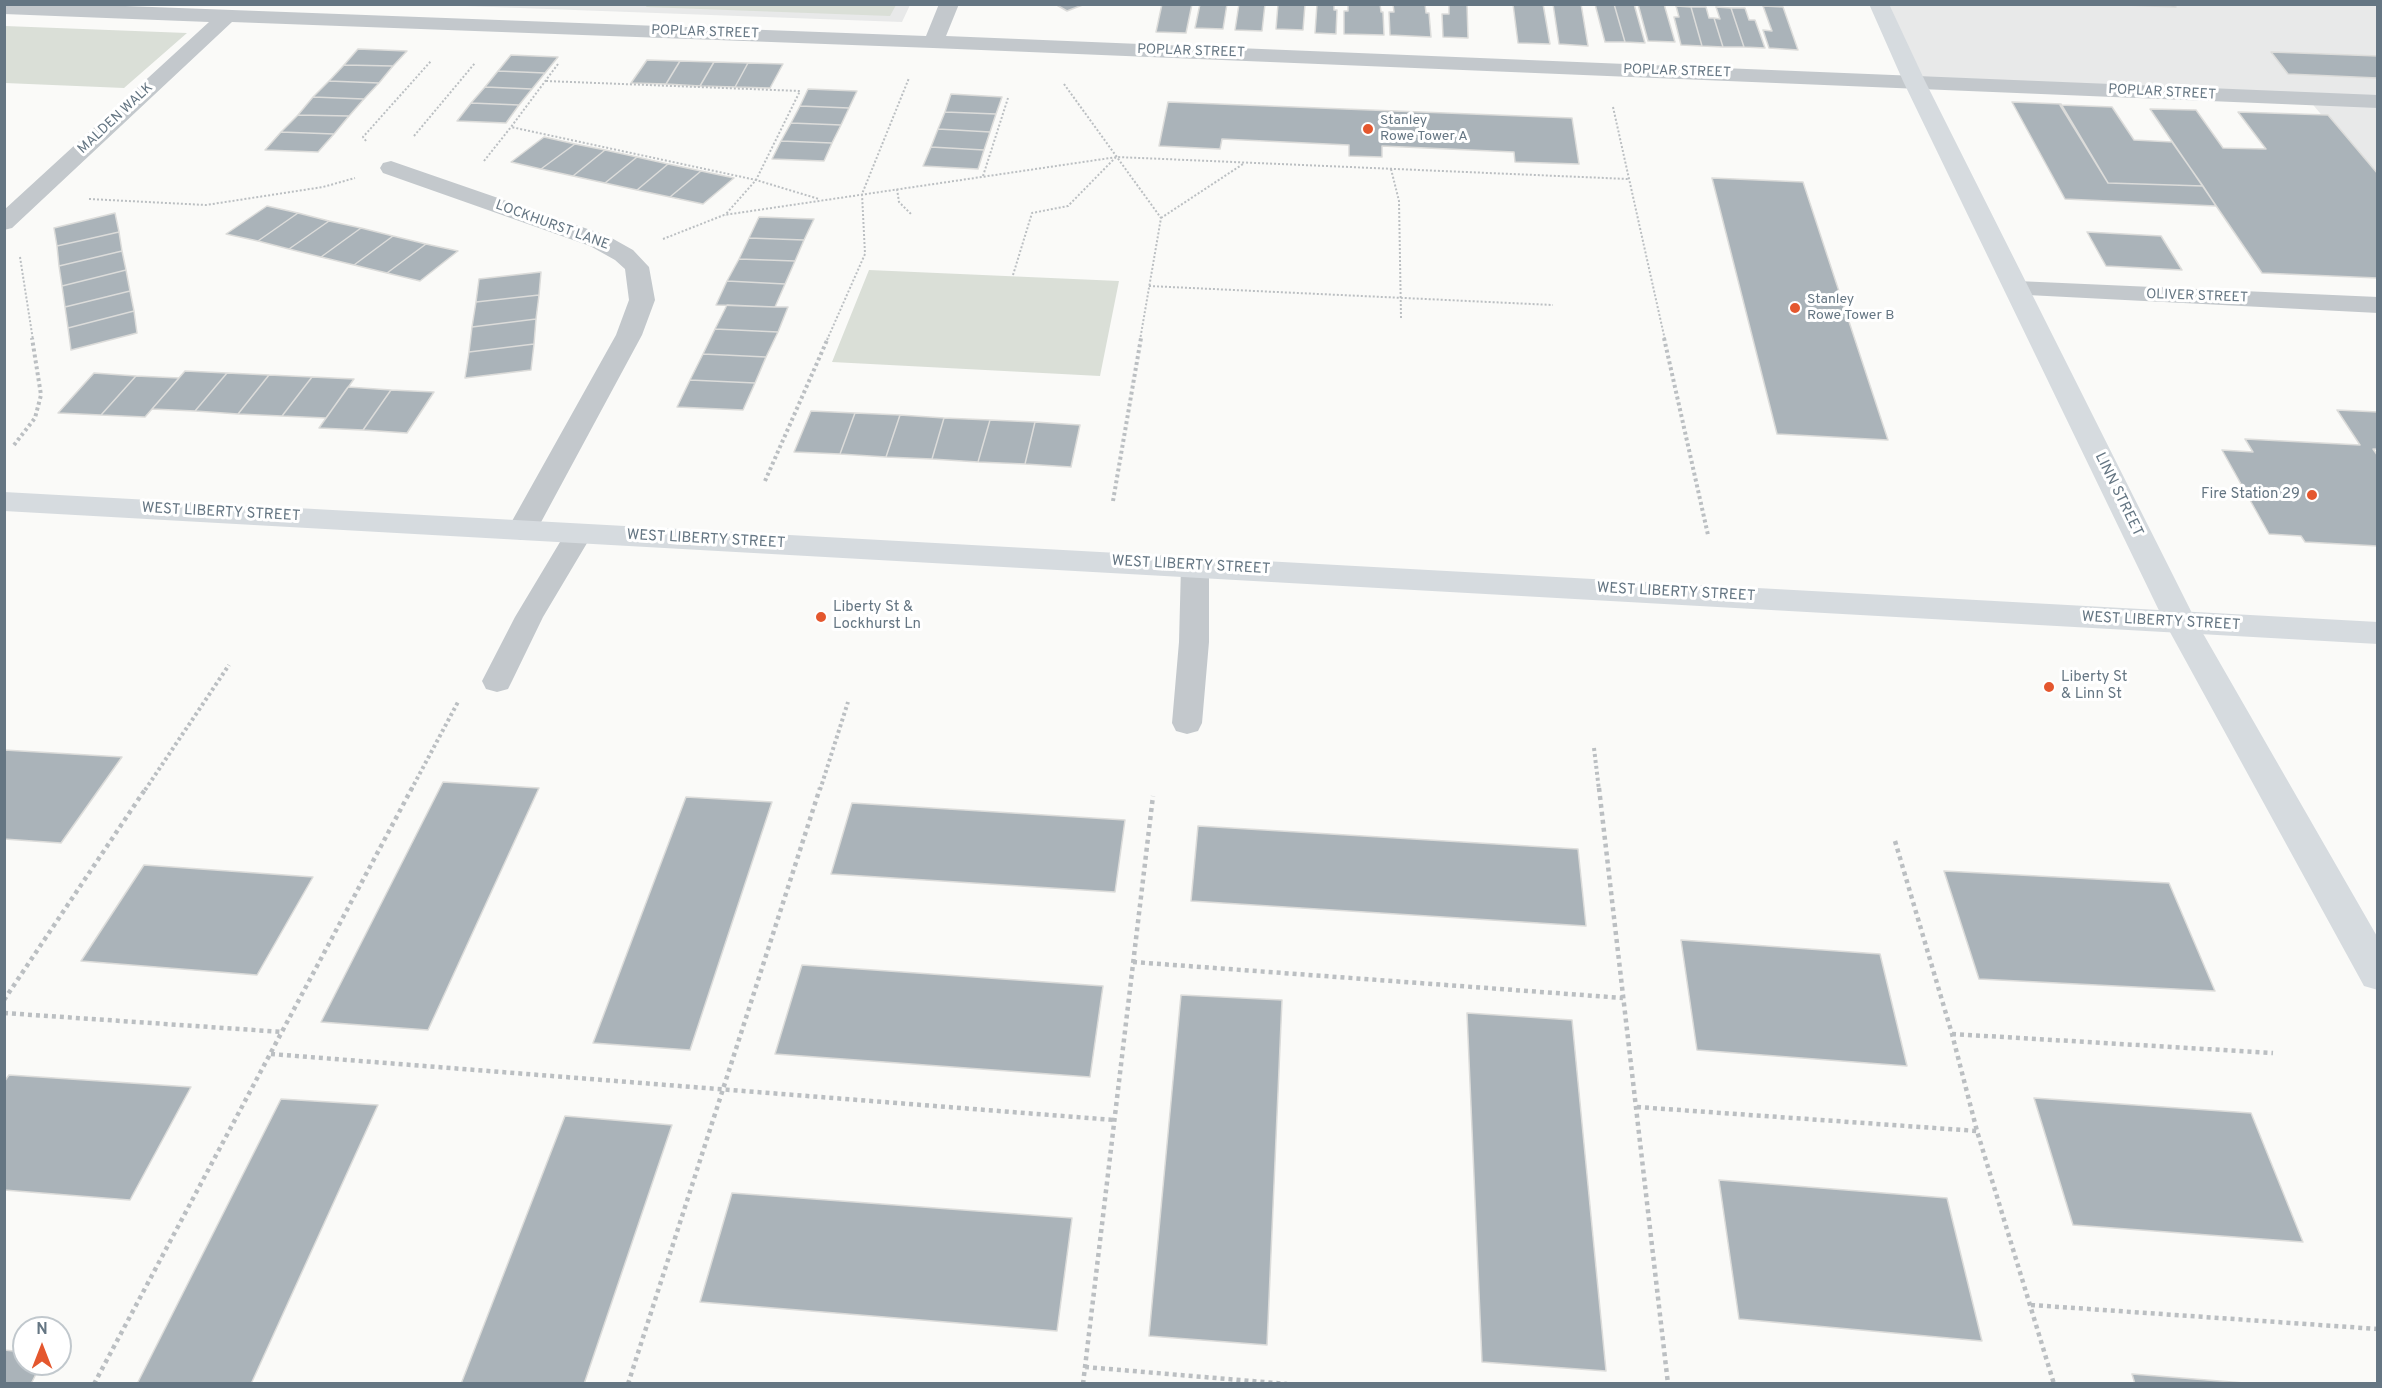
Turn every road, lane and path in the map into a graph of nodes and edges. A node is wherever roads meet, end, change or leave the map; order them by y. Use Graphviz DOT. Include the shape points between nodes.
graph roads {
  1 [pos="949,4"];
  2 [pos="1879,4"];
  3 [pos="4,8"];
  4 [pos="227,16"];
  5 [pos="933,42"];
  6 [pos="436,54"];
  7 [pos="480,57"];
  8 [pos="560,62"];
  9 [pos="909,77"];
  10 [pos="1061,80"];
  11 [pos="545,81"];
  12 [pos="1914,81"];
  13 [pos="1008,98"];
  14 [pos="2378,102"];
  15 [pos="1613,104"];
  16 [pos="511,127"];
  17 [pos="1117,157"];
  18 [pos="1245,162"];
  19 [pos="483,163"];
  20 [pos="390,168"];
  21 [pos="1391,169"];
  22 [pos="983,176"];
  23 [pos="1628,179"];
  24 [pos="756,180"];
  25 [pos="897,189"];
  26 [pos="862,194"];
  27 [pos="83,199"];
  28 [pos="822,200"];
  29 [pos="911,214"];
  30 [pos="724,215"];
  31 [pos="1161,218"];
  32 [pos="4,223"];
  33 [pos="20,253"];
  34 [pos="624,255"];
  35 [pos="1013,274"];
  36 [pos="1149,286"];
  37 [pos="2017,289"];
  38 [pos="1401,297"];
  39 [pos="1553,304"];
  40 [pos="2378,305"];
  41 [pos="1401,318"];
  42 [pos="14,445"];
  43 [pos="765,481"];
  44 [pos="1113,501"];
  45 [pos="13,505"];
  46 [pos="522,530"];
  47 [pos="579,533"];
  48 [pos="1708,535"];
  49 [pos="1195,566"];
  50 [pos="2181,622"];
  51 [pos="2378,633"];
  52 [pos="229,665"];
  53 [pos="497,681"];
  54 [pos="459,700"];
  55 [pos="848,702"];
  56 [pos="1187,723"];
  57 [pos="1594,748"];
  58 [pos="1153,796"];
  59 [pos="1896,841"];
  60 [pos="1133,962"];
  61 [pos="2378,974"];
  62 [pos="1623,998"];
  63 [pos="4,1000"];
  64 [pos="4,1012"];
  65 [pos="283,1032"];
  66 [pos="1952,1034"];
  67 [pos="2273,1053"];
  68 [pos="272,1054"];
  69 [pos="724,1089"];
  70 [pos="1637,1107"];
  71 [pos="1114,1120"];
  72 [pos="1977,1131"];
  73 [pos="2031,1305"];
  74 [pos="2378,1329"];
  75 [pos="1085,1367"];
  76 [pos="94,1383"];
  77 [pos="628,1383"];
  78 [pos="1083,1383"];
  79 [pos="1287,1383"];
  80 [pos="1668,1383"];
  81 [pos="2054,1383"];
  1 -- 5 [label="street"];
  2 -- 12 [label="main road, LINN STREET"];
  3 -- 4 [label="street, POPLAR STREET"];
  4 -- 5 [label="street, POPLAR STREET"];
  4 -- 32 [label="street, MALDEN WALK"];
  5 -- 12 [label="street, POPLAR STREET"];
  6 -- 20 [label="path" via="363,137"];
  7 -- 20 [label="path"];
  8 -- 11 [label="path"];
  9 -- 26 [label="path"];
  10 -- 17 [label="path"];
  11 -- 16 [label="path"];
  11 -- 24 [label="path" via="800,91"];
  12 -- 14 [label="street, POPLAR STREET"];
  12 -- 37 [label="main road, LINN STREET"];
  13 -- 22 [label="path"];
  15 -- 23 [label="path"];
  16 -- 19 [label="path"];
  16 -- 24 [label="path"];
  17 -- 18 [label="path"];
  17 -- 22 [label="path"];
  17 -- 31 [label="path"];
  17 -- 35 [label="path" via="1068,206 1032,213"];
  18 -- 21 [label="path"];
  18 -- 31 [label="path"];
  20 -- 27 [label="path" via="323,187 206,205"];
  20 -- 34 [label="street, LOCKHURST LANE" via="599,241"];
  21 -- 23 [label="path"];
  21 -- 38 [label="path" via="1399,201"];
  22 -- 25 [label="path"];
  23 -- 48 [label="path"];
  24 -- 28 [label="path"];
  24 -- 30 [label="path"];
  25 -- 26 [label="path"];
  25 -- 29 [label="path" via="899,202"];
  26 -- 28 [label="path"];
  26 -- 43 [label="path" via="865,254"];
  28 -- 30 [label="path"];
  30 -- 34 [label="path"];
  31 -- 36 [label="path"];
  33 -- 42 [label="path" via="41,395 35,418"];
  34 -- 46 [label="street, LOCKHURST LANE" via="638,267 642,300 629,335"];
  36 -- 38 [label="path"];
  36 -- 44 [label="path"];
  37 -- 40 [label="street, OLIVER STREET"];
  37 -- 50 [label="main road, LINN STREET"];
  38 -- 39 [label="path"];
  38 -- 41 [label="path"];
  45 -- 46 [label="main road, WEST LIBERTY STREET"];
  46 -- 47 [label="main road, WEST LIBERTY STREET"];
  47 -- 49 [label="main road, WEST LIBERTY STREET"];
  47 -- 53 [label="lane" via="529,617"];
  49 -- 50 [label="main road, WEST LIBERTY STREET"];
  49 -- 56 [label="lane"];
  50 -- 51 [label="main road, WEST LIBERTY STREET"];
  50 -- 61 [label="main road, LINN STREET"];
  52 -- 63 [label="path"];
  54 -- 65 [label="path"];
  55 -- 69 [label="path"];
  57 -- 62 [label="path"];
  58 -- 60 [label="path"];
  59 -- 66 [label="path"];
  60 -- 62 [label="path"];
  60 -- 71 [label="path"];
  62 -- 70 [label="path"];
  64 -- 65 [label="path"];
  65 -- 68 [label="path"];
  66 -- 67 [label="path"];
  66 -- 72 [label="path"];
  68 -- 69 [label="path"];
  68 -- 76 [label="path"];
  69 -- 71 [label="path"];
  69 -- 77 [label="path"];
  70 -- 72 [label="path"];
  70 -- 80 [label="path"];
  71 -- 75 [label="path"];
  72 -- 73 [label="path"];
  73 -- 74 [label="path"];
  73 -- 81 [label="path"];
  75 -- 78 [label="path"];
  75 -- 79 [label="path"];
}
